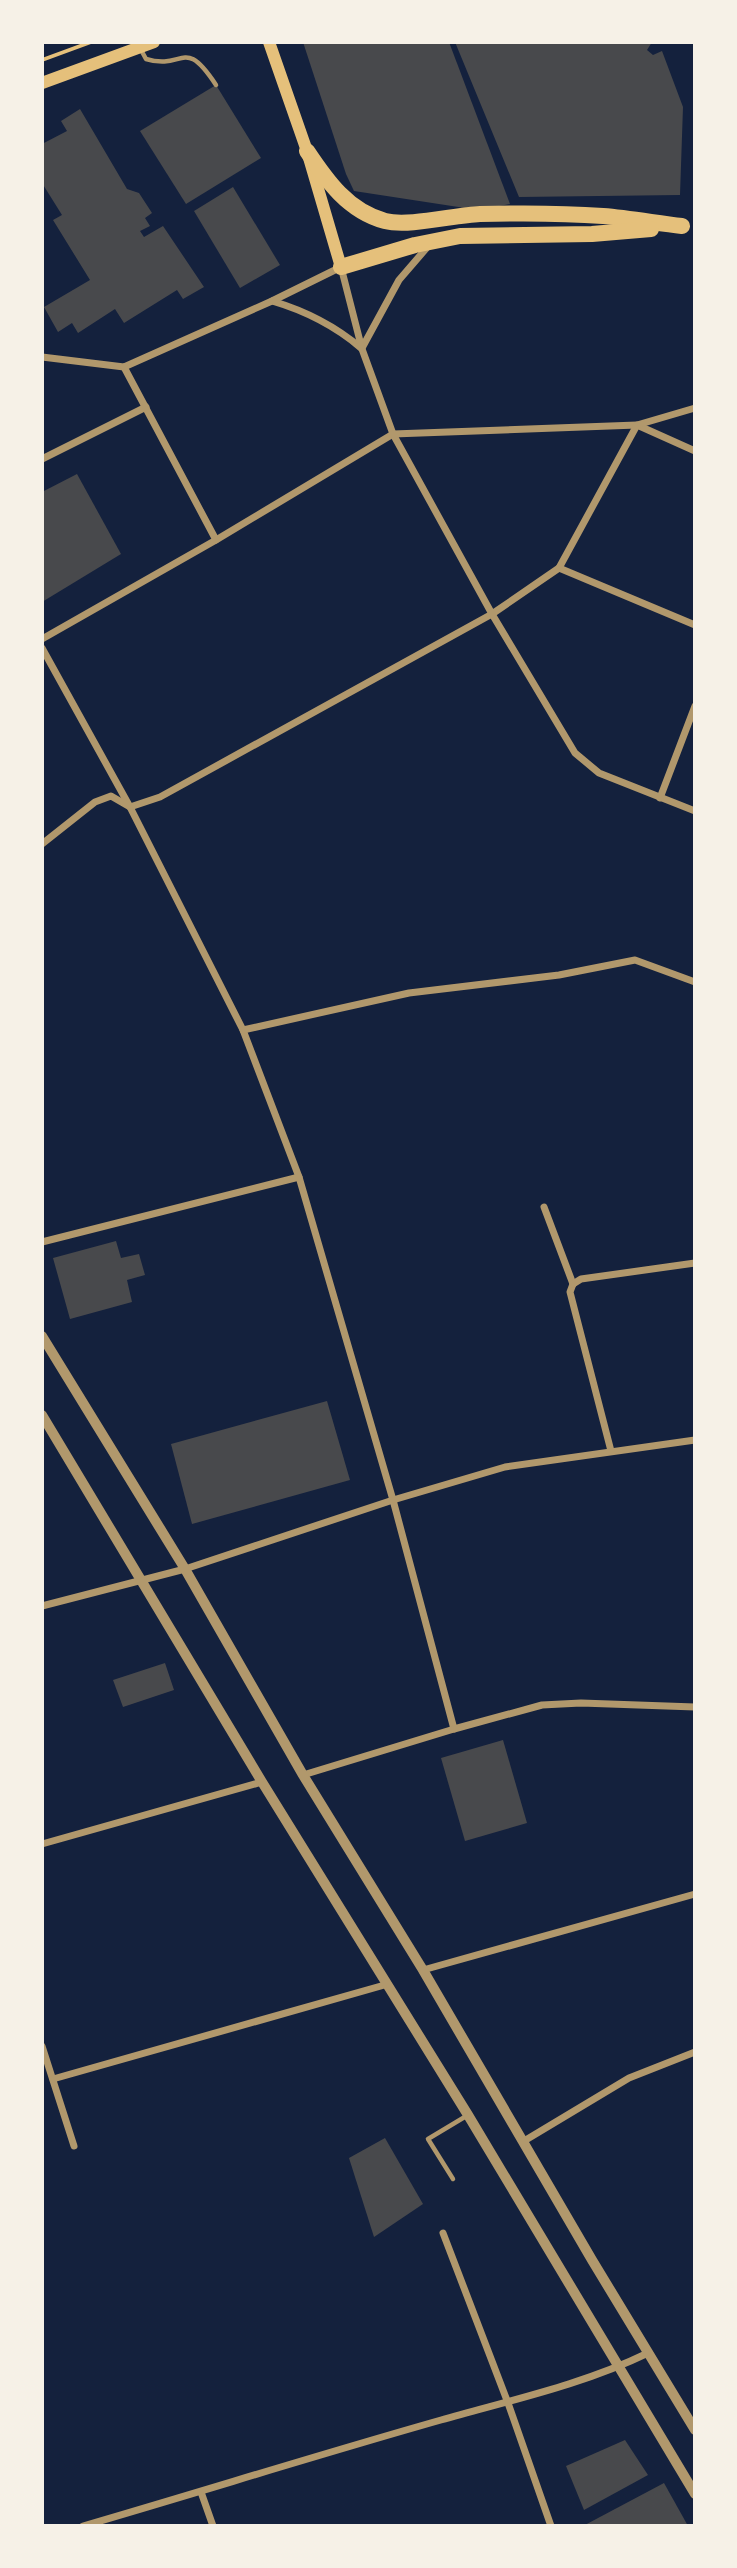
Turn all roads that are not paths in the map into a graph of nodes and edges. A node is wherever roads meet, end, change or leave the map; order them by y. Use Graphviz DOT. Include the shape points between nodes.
graph roads {
  1 [pos="154,42"];
  2 [pos="270,42"];
  3 [pos="139,47"];
  4 [pos="42,83"];
  5 [pos="215,85"];
  6 [pos="307,151"];
  7 [pos="689,226"];
  8 [pos="433,241"];
  9 [pos="341,267"];
  10 [pos="272,302"];
  11 [pos="362,349"];
  12 [pos="42,357"];
  13 [pos="124,368"];
  14 [pos="146,407"];
  15 [pos="695,408"];
  16 [pos="637,425"];
  17 [pos="393,434"];
  18 [pos="695,452"];
  19 [pos="42,459"];
  20 [pos="216,540"];
  21 [pos="559,568"];
  22 [pos="492,614"];
  23 [pos="695,625"];
  24 [pos="42,639"];
  25 [pos="42,648"];
  26 [pos="695,706"];
  27 [pos="660,798"];
  28 [pos="130,807"];
  29 [pos="695,811"];
  30 [pos="42,844"];
  31 [pos="695,982"];
  32 [pos="243,1030"];
  33 [pos="299,1177"];
  34 [pos="544,1207"];
  35 [pos="42,1242"];
  36 [pos="695,1263"];
  37 [pos="573,1284"];
  38 [pos="42,1336"];
  39 [pos="42,1415"];
  40 [pos="695,1440"];
  41 [pos="611,1451"];
  42 [pos="393,1500"];
  43 [pos="185,1569"];
  44 [pos="141,1579"];
  45 [pos="42,1606"];
  46 [pos="695,1707"];
  47 [pos="454,1729"];
  48 [pos="303,1775"];
  49 [pos="262,1782"];
  50 [pos="42,1844"];
  51 [pos="695,1895"];
  52 [pos="423,1970"];
  53 [pos="388,1984"];
  54 [pos="42,2046"];
  55 [pos="695,2052"];
  56 [pos="54,2079"];
  57 [pos="468,2115"];
  58 [pos="524,2141"];
  59 [pos="74,2146"];
  60 [pos="453,2179"];
  61 [pos="443,2233"];
  62 [pos="648,2353"];
  63 [pos="618,2368"];
  64 [pos="508,2403"];
  65 [pos="695,2430"];
  66 [pos="201,2492"];
  67 [pos="695,2494"];
  68 [pos="83,2526"];
  69 [pos="213,2526"];
  70 [pos="551,2526"];
  1 -- 3 [label="main road"];
  2 -- 6 [label="main road"];
  3 -- 4 [label="main road"];
  3 -- 5 [label="lane" via="151,61 188,56 201,62"];
  6 -- 7 [label="highway" via="345,199 387,222 479,214 556,215"];
  6 -- 9 [label="main road"];
  7 -- 8 [label="highway"];
  8 -- 9 [label="highway"];
  8 -- 11 [label="street" via="399,279"];
  9 -- 10 [label="street"];
  9 -- 11 [label="street"];
  10 -- 11 [label="street" via="311,314"];
  10 -- 13 [label="street"];
  11 -- 17 [label="street"];
  12 -- 13 [label="street"];
  13 -- 14 [label="street"];
  14 -- 19 [label="street"];
  14 -- 20 [label="street"];
  15 -- 16 [label="street"];
  16 -- 17 [label="street"];
  16 -- 18 [label="street"];
  16 -- 21 [label="street"];
  17 -- 20 [label="street"];
  17 -- 22 [label="street"];
  20 -- 24 [label="street"];
  21 -- 22 [label="street"];
  21 -- 23 [label="street"];
  22 -- 27 [label="street" via="575,753 599,773"];
  22 -- 28 [label="street" via="160,797"];
  25 -- 28 [label="street"];
  26 -- 27 [label="street"];
  27 -- 29 [label="street"];
  28 -- 30 [label="street" via="111,796 95,802"];
  28 -- 32 [label="street"];
  31 -- 32 [label="street" via="635,960 559,975 409,993"];
  32 -- 33 [label="street"];
  33 -- 35 [label="street"];
  33 -- 42 [label="street"];
  34 -- 37 [label="street"];
  36 -- 37 [label="street" via="581,1279"];
  37 -- 41 [label="street" via="570,1292"];
  38 -- 43 [label="street"];
  39 -- 44 [label="street"];
  40 -- 41 [label="street"];
  41 -- 42 [label="street" via="505,1467"];
  42 -- 43 [label="street"];
  42 -- 47 [label="street"];
  43 -- 44 [label="street"];
  43 -- 48 [label="street"];
  44 -- 45 [label="street"];
  44 -- 49 [label="street"];
  46 -- 47 [label="street" via="542,1705"];
  47 -- 48 [label="street"];
  48 -- 52 [label="street"];
  49 -- 50 [label="street"];
  49 -- 53 [label="street"];
  51 -- 52 [label="street"];
  52 -- 58 [label="street"];
  53 -- 56 [label="street"];
  53 -- 57 [label="street"];
  54 -- 56 [label="street"];
  55 -- 58 [label="street" via="629,2078"];
  56 -- 59 [label="street"];
  57 -- 60 [label="lane" via="428,2139"];
  57 -- 63 [label="street"];
  58 -- 62 [label="street"];
  61 -- 64 [label="street"];
  62 -- 63 [label="street"];
  62 -- 65 [label="street"];
  63 -- 64 [label="street"];
  63 -- 67 [label="street"];
  64 -- 66 [label="street"];
  64 -- 70 [label="street"];
  66 -- 68 [label="street"];
  66 -- 69 [label="street"];
}
